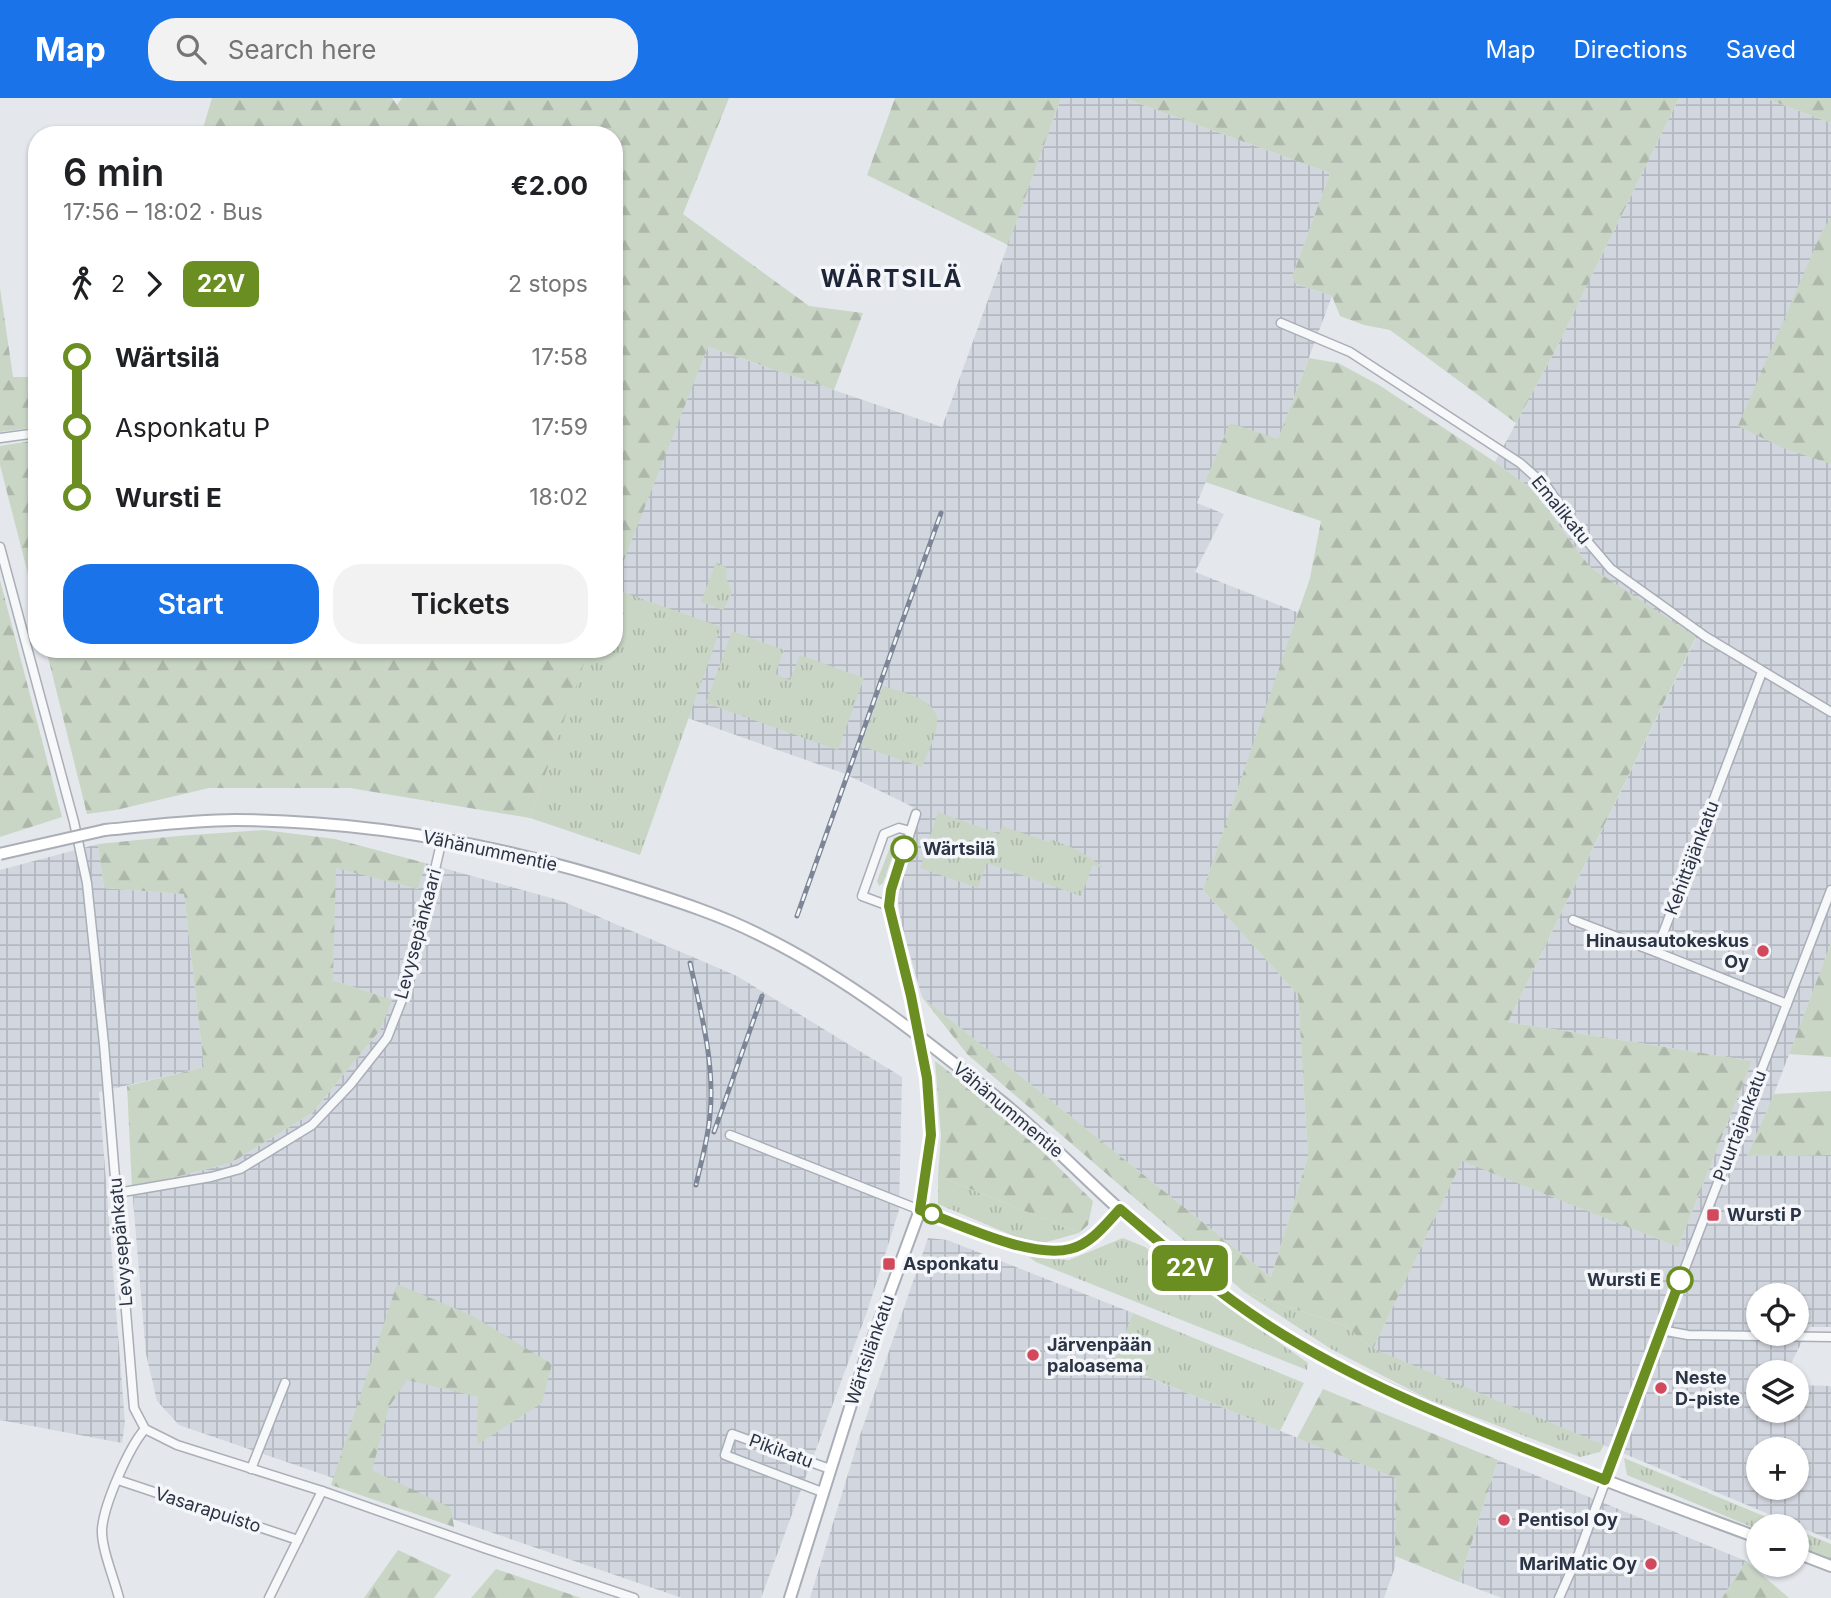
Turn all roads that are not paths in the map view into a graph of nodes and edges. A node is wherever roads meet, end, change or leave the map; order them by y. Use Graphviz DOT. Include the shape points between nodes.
graph roads {
  1 [pos="1282,323"];
  2 [pos="28,434"];
  3 [pos="0,439"];
  4 [pos="0,547"];
  5 [pos="28,651"];
  6 [pos="30,658"];
  7 [pos="1762,672"];
  8 [pos="1831,712"];
  9 [pos="916,814"];
  10 [pos="910,831"];
  11 [pos="442,839"];
  12 [pos="0,854"];
  13 [pos="1831,890"];
  14 [pos="889,906"];
  15 [pos="1573,920"];
  16 [pos="1656,952"];
  17 [pos="1787,1004"];
  18 [pos="730,1135"];
  19 [pos="117,1193"];
  20 [pos="1120,1209"];
  21 [pos="920,1210"];
  22 [pos="1661,1330"];
  23 [pos="1831,1337"];
  24 [pos="285,1383"];
  25 [pos="145,1429"];
  26 [pos="251,1469"];
  27 [pos="830,1469"];
  28 [pos="118,1480"];
  29 [pos="1605,1480"];
  30 [pos="322,1491"];
  31 [pos="822,1492"];
  32 [pos="1746,1533"];
  33 [pos="298,1540"];
  34 [pos="1809,1558"];
  35 [pos="1831,1566"];
  36 [pos="119,1598"];
  37 [pos="269,1598"];
  38 [pos="634,1598"];
  39 [pos="790,1598"];
  40 [pos="1559,1598"];
  1 -- 7 [label="street, Emalikatu" via="1350,352 1520,463 1547,487 1611,569 1676,618"];
  2 -- 3 [label="street"];
  4 -- 5 [label="street, Levysepänkatu"];
  6 -- 19 [label="street, Levysepänkatu" via="87,883"];
  7 -- 8 [label="street, Emalikatu"];
  7 -- 16 [label="street, Kehittäjänkatu"];
  9 -- 10 [label="street, Wärtsilänkatu"];
  10 -- 14 [label="street, Wärtsilänkatu"];
  10 -- 14 [label="street" via="899,828 884,834 862,896"];
  11 -- 12 [label="main road, Vähänummentie, bridge" via="320,823 232,820 105,830"];
  11 -- 19 [label="street, Levysepänkaari" via="409,982 387,1038 350,1085 312,1125 240,1169"];
  11 -- 20 [label="main road, Vähänummentie" via="596,875 758,933 902,1023 1006,1105"];
  13 -- 17 [label="street, Puurtajankatu"];
  14 -- 21 [label="street, Wärtsilänkatu, bridge" via="927,1078 931,1135"];
  15 -- 16 [label="street"];
  16 -- 17 [label="street"];
  17 -- 22 [label="street, Puurtajankatu"];
  18 -- 21 [label="street"];
  19 -- 25 [label="street, Levysepänkatu" via="134,1408"];
  20 -- 21 [label="main road" via="1093,1238 1071,1249 1042,1251"];
  20 -- 29 [label="main road, Vähänummentie" via="1199,1276 1312,1351 1391,1391"];
  21 -- 27 [label="main road, Wärtsilänkatu" via="864,1360"];
  22 -- 23 [label="street" via="1688,1335"];
  22 -- 29 [label="street, Puurtajankatu"];
  24 -- 26 [label="street"];
  25 -- 26 [label="street" via="177,1445"];
  25 -- 28 [label="street"];
  26 -- 30 [label="street"];
  27 -- 31 [label="main road, Wärtsilänkatu"];
  27 -- 31 [label="street, Pikikatu" via="732,1434 724,1455"];
  28 -- 33 [label="street, Vasarapuisto"];
  28 -- 36 [label="street" via="102,1529"];
  29 -- 32 [label="main road, Vähänummentie"];
  29 -- 40 [label="street, Puurtajankatu"];
  30 -- 33 [label="street"];
  30 -- 38 [label="street"];
  31 -- 39 [label="main road, Wärtsilänkatu"];
  33 -- 37 [label="street"];
  34 -- 35 [label="main road"];
}
